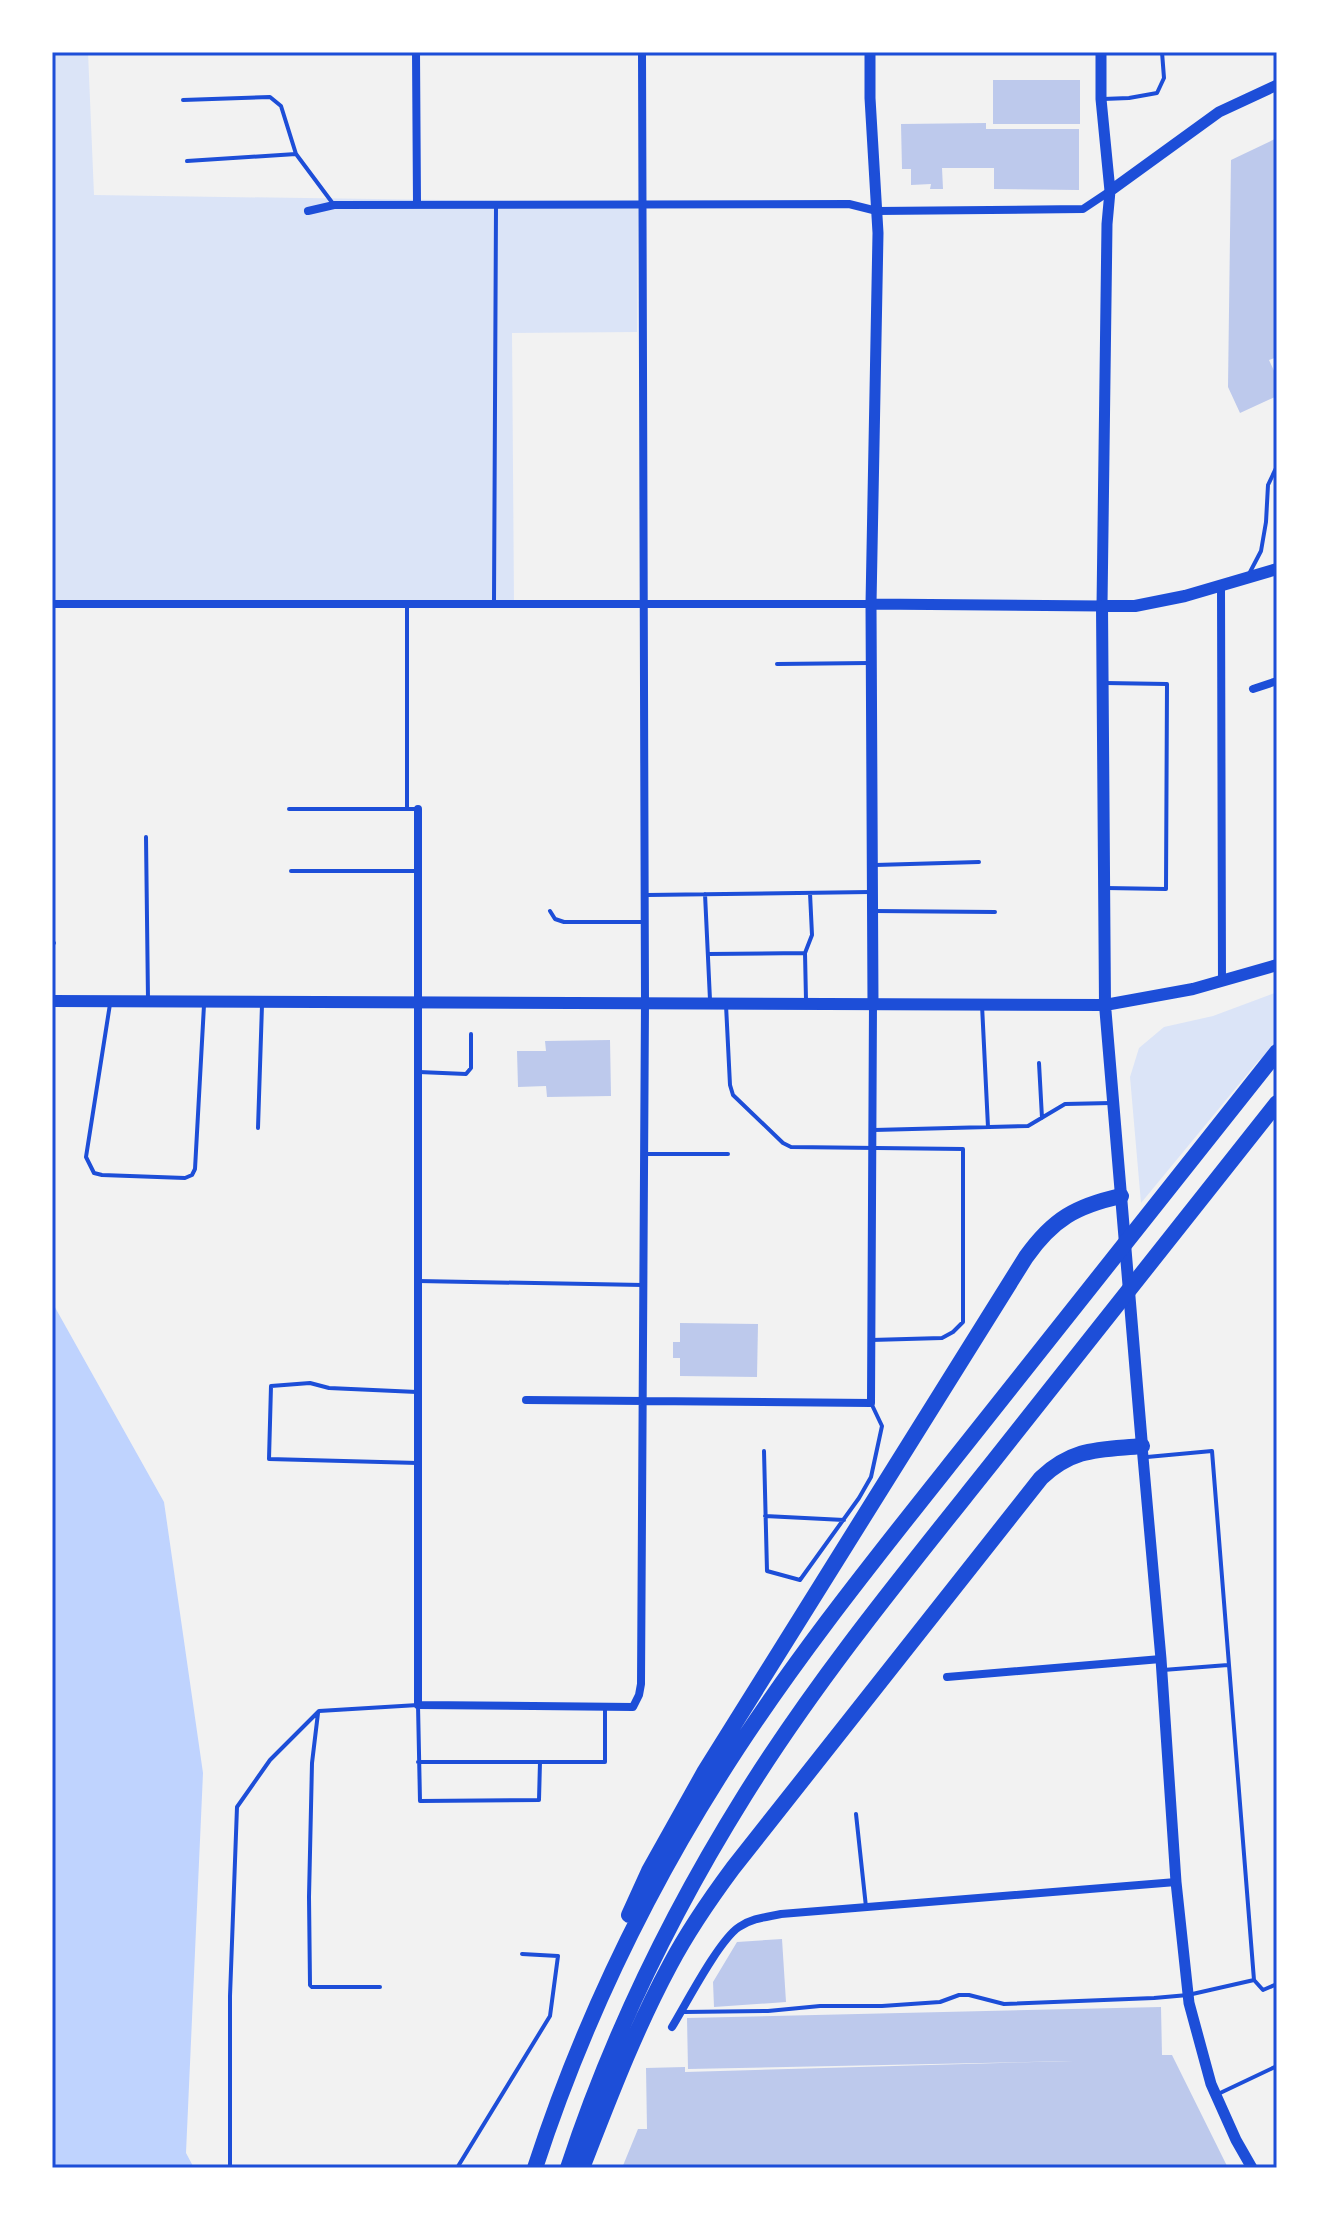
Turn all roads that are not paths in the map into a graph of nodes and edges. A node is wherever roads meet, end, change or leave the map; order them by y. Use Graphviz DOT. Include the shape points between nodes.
graph roads {
  1 [pos="416,52"];
  2 [pos="642,52"];
  3 [pos="870,52"];
  4 [pos="1101,52"];
  5 [pos="1162,52"];
  6 [pos="1277,85"];
  7 [pos="1101,99"];
  8 [pos="183,100"];
  9 [pos="296,154"];
  10 [pos="187,161"];
  11 [pos="1110,191"];
  12 [pos="417,204"];
  13 [pos="496,204"];
  14 [pos="641,204"];
  15 [pos="334,205"];
  16 [pos="308,211"];
  17 [pos="877,211"];
  18 [pos="1277,466"];
  19 [pos="1277,569"];
  20 [pos="1247,578"];
  21 [pos="1221,586"];
  22 [pos="52,604"];
  23 [pos="407,604"];
  24 [pos="494,604"];
  25 [pos="871,604"];
  26 [pos="643,605"];
  27 [pos="1102,606"];
  28 [pos="871,663"];
  29 [pos="777,664"];
  30 [pos="1277,681"];
  31 [pos="1103,683"];
  32 [pos="1253,689"];
  33 [pos="289,809"];
  34 [pos="407,809"];
  35 [pos="418,809"];
  36 [pos="146,837"];
  37 [pos="979,862"];
  38 [pos="872,866"];
  39 [pos="291,871"];
  40 [pos="418,871"];
  41 [pos="1104,888"];
  42 [pos="872,892"];
  43 [pos="810,893"];
  44 [pos="705,894"];
  45 [pos="644,895"];
  46 [pos="550,911"];
  47 [pos="873,911"];
  48 [pos="995,912"];
  49 [pos="644,922"];
  50 [pos="805,953"];
  51 [pos="708,954"];
  52 [pos="1277,965"];
  53 [pos="1222,982"];
  54 [pos="52,1001"];
  55 [pos="111,1002"];
  56 [pos="148,1002"];
  57 [pos="417,1002"];
  58 [pos="645,1002"];
  59 [pos="710,1002"];
  60 [pos="204,1003"];
  61 [pos="262,1003"];
  62 [pos="726,1003"];
  63 [pos="806,1003"];
  64 [pos="873,1003"];
  65 [pos="982,1004"];
  66 [pos="1105,1005"];
  67 [pos="471,1034"];
  68 [pos="1277,1052"];
  69 [pos="1039,1063"];
  70 [pos="417,1072"];
  71 [pos="1113,1103"];
  72 [pos="1277,1103"];
  73 [pos="1042,1118"];
  74 [pos="988,1127"];
  75 [pos="258,1128"];
  76 [pos="872,1130"];
  77 [pos="872,1147"];
  78 [pos="644,1153"];
  79 [pos="728,1154"];
  80 [pos="1121,1196"];
  81 [pos="417,1281"];
  82 [pos="643,1285"];
  83 [pos="871,1340"];
  84 [pos="417,1392"];
  85 [pos="526,1400"];
  86 [pos="642,1401"];
  87 [pos="871,1403"];
  88 [pos="764,1451"];
  89 [pos="1142,1452"];
  90 [pos="418,1463"];
  91 [pos="765,1516"];
  92 [pos="844,1520"];
  93 [pos="1162,1665"];
  94 [pos="1228,1665"];
  95 [pos="947,1677"];
  96 [pos="418,1705"];
  97 [pos="605,1706"];
  98 [pos="319,1711"];
  99 [pos="418,1762"];
  100 [pos="540,1762"];
  101 [pos="856,1814"];
  102 [pos="1176,1882"];
  103 [pos="866,1907"];
  104 [pos="522,1954"];
  105 [pos="1254,1980"];
  106 [pos="1277,1984"];
  107 [pos="380,1987"];
  108 [pos="1188,1995"];
  109 [pos="681,2012"];
  110 [pos="587,2027"];
  111 [pos="672,2027"];
  112 [pos="1277,2066"];
  113 [pos="1215,2095"];
  114 [pos="230,2168"];
  115 [pos="457,2168"];
  116 [pos="535,2168"];
  117 [pos="568,2168"];
  118 [pos="582,2168"];
  119 [pos="1252,2168"];
  1 -- 12 [label="street"];
  2 -- 14 [label="street"];
  3 -- 17 [label="street"];
  4 -- 7 [label="street"];
  5 -- 7 [label="lane" via="1164,78 1157,93"];
  6 -- 11 [label="street" via="1219,112"];
  7 -- 11 [label="street"];
  8 -- 9 [label="lane" via="270,97 281,106"];
  9 -- 10 [label="lane"];
  9 -- 15 [label="lane"];
  11 -- 17 [label="street" via="1083,209"];
  11 -- 27 [label="street"];
  12 -- 13 [label="street"];
  12 -- 15 [label="street"];
  13 -- 14 [label="street"];
  13 -- 24 [label="lane"];
  14 -- 17 [label="street" via="849,204"];
  14 -- 26 [label="street"];
  15 -- 16 [label="street"];
  17 -- 25 [label="street"];
  18 -- 20 [label="lane" via="1268,485 1261,551"];
  19 -- 20 [label="main road"];
  20 -- 21 [label="main road"];
  21 -- 27 [label="main road" via="1135,606"];
  21 -- 53 [label="street"];
  22 -- 23 [label="street"];
  23 -- 24 [label="street"];
  23 -- 34 [label="lane"];
  24 -- 26 [label="street"];
  25 -- 26 [label="street"];
  25 -- 27 [label="street"];
  25 -- 28 [label="street"];
  26 -- 45 [label="street"];
  27 -- 31 [label="main road"];
  28 -- 29 [label="lane"];
  28 -- 38 [label="street"];
  30 -- 32 [label="street"];
  31 -- 41 [label="main road"];
  31 -- 41 [label="lane" via="1167,684 1166,889"];
  33 -- 34 [label="lane"];
  34 -- 35 [label="lane"];
  35 -- 40 [label="street"];
  36 -- 56 [label="lane"];
  37 -- 38 [label="lane"];
  38 -- 42 [label="street"];
  39 -- 40 [label="lane"];
  40 -- 57 [label="street"];
  41 -- 66 [label="main road"];
  42 -- 43 [label="lane"];
  42 -- 47 [label="street"];
  43 -- 44 [label="lane"];
  43 -- 50 [label="lane" via="812,935"];
  44 -- 45 [label="lane"];
  44 -- 51 [label="lane"];
  45 -- 49 [label="street"];
  46 -- 49 [label="lane" via="564,922"];
  47 -- 48 [label="lane"];
  47 -- 64 [label="street"];
  49 -- 58 [label="street"];
  50 -- 51 [label="lane"];
  50 -- 63 [label="lane"];
  51 -- 59 [label="lane"];
  52 -- 53 [label="main road"];
  53 -- 66 [label="main road"];
  54 -- 55 [label="main road"];
  55 -- 56 [label="main road"];
  55 -- 60 [label="lane" via="86,1157 89,1166 102,1175 185,1178 195,1169"];
  56 -- 60 [label="main road"];
  57 -- 58 [label="main road"];
  57 -- 61 [label="main road"];
  57 -- 70 [label="street"];
  58 -- 59 [label="main road"];
  58 -- 78 [label="street"];
  59 -- 62 [label="main road"];
  60 -- 61 [label="main road"];
  61 -- 75 [label="lane"];
  62 -- 63 [label="main road"];
  62 -- 77 [label="lane" via="730,1085 761,1124 791,1147"];
  63 -- 64 [label="main road"];
  64 -- 65 [label="main road"];
  64 -- 76 [label="street"];
  65 -- 66 [label="main road"];
  65 -- 74 [label="lane"];
  66 -- 71 [label="main road"];
  67 -- 70 [label="lane" via="471,1068 466,1074"];
  68 -- 110 [label="highway" via="888,1543 759,1716 657,1882"];
  69 -- 73 [label="lane"];
  70 -- 81 [label="street"];
  71 -- 73 [label="lane" via="1065,1104"];
  71 -- 80 [label="main road"];
  72 -- 117 [label="highway" via="824,1678 746,1793 636,1995"];
  73 -- 74 [label="lane" via="1028,1126"];
  74 -- 76 [label="lane"];
  76 -- 77 [label="street"];
  77 -- 83 [label="street"];
  77 -- 83 [label="lane" via="963,1149 963,1322 942,1338"];
  78 -- 79 [label="lane"];
  78 -- 82 [label="street"];
  80 -- 89 [label="main road"];
  80 -- 110 [label="highway" via="1075,1209 1056,1222 1026,1257 705,1771 625,1923"];
  81 -- 82 [label="lane"];
  81 -- 84 [label="street"];
  82 -- 86 [label="street"];
  83 -- 87 [label="street"];
  84 -- 90 [label="street"];
  84 -- 90 [label="lane" via="310,1383 271,1386 269,1459"];
  85 -- 86 [label="street"];
  86 -- 87 [label="street"];
  86 -- 97 [label="street" via="641,1684 633,1707"];
  87 -- 92 [label="lane" via="882,1426 875,1463"];
  88 -- 91 [label="lane"];
  89 -- 93 [label="street"];
  89 -- 94 [label="lane" via="1212,1451"];
  89 -- 118 [label="highway" via="1089,1451 1056,1464 1041,1478 749,1848 671,1963"];
  90 -- 96 [label="street"];
  91 -- 92 [label="lane"];
  91 -- 92 [label="lane" via="767,1571 800,1580"];
  93 -- 94 [label="lane"];
  93 -- 95 [label="street"];
  93 -- 102 [label="street"];
  94 -- 105 [label="lane"];
  96 -- 97 [label="street"];
  96 -- 98 [label="lane"];
  96 -- 99 [label="lane"];
  97 -- 100 [label="lane" via="605,1762"];
  98 -- 107 [label="lane" via="312,1763 310,1985"];
  98 -- 114 [label="lane" via="270,1760 237,1807"];
  99 -- 100 [label="lane"];
  99 -- 100 [label="lane" via="420,1801 539,1800"];
  101 -- 103 [label="lane"];
  102 -- 103 [label="street"];
  102 -- 108 [label="street"];
  103 -- 109 [label="street" via="781,1914 736,1929"];
  104 -- 115 [label="lane" via="558,1956 550,2016"];
  105 -- 106 [label="lane" via="1263,1990"];
  105 -- 108 [label="lane"];
  108 -- 109 [label="lane" via="1004,2004 959,1995 940,2002 882,2006"];
  108 -- 113 [label="street"];
  109 -- 111 [label="street"];
  110 -- 116 [label="highway"];
  112 -- 113 [label="lane"];
  113 -- 119 [label="street"];
}
